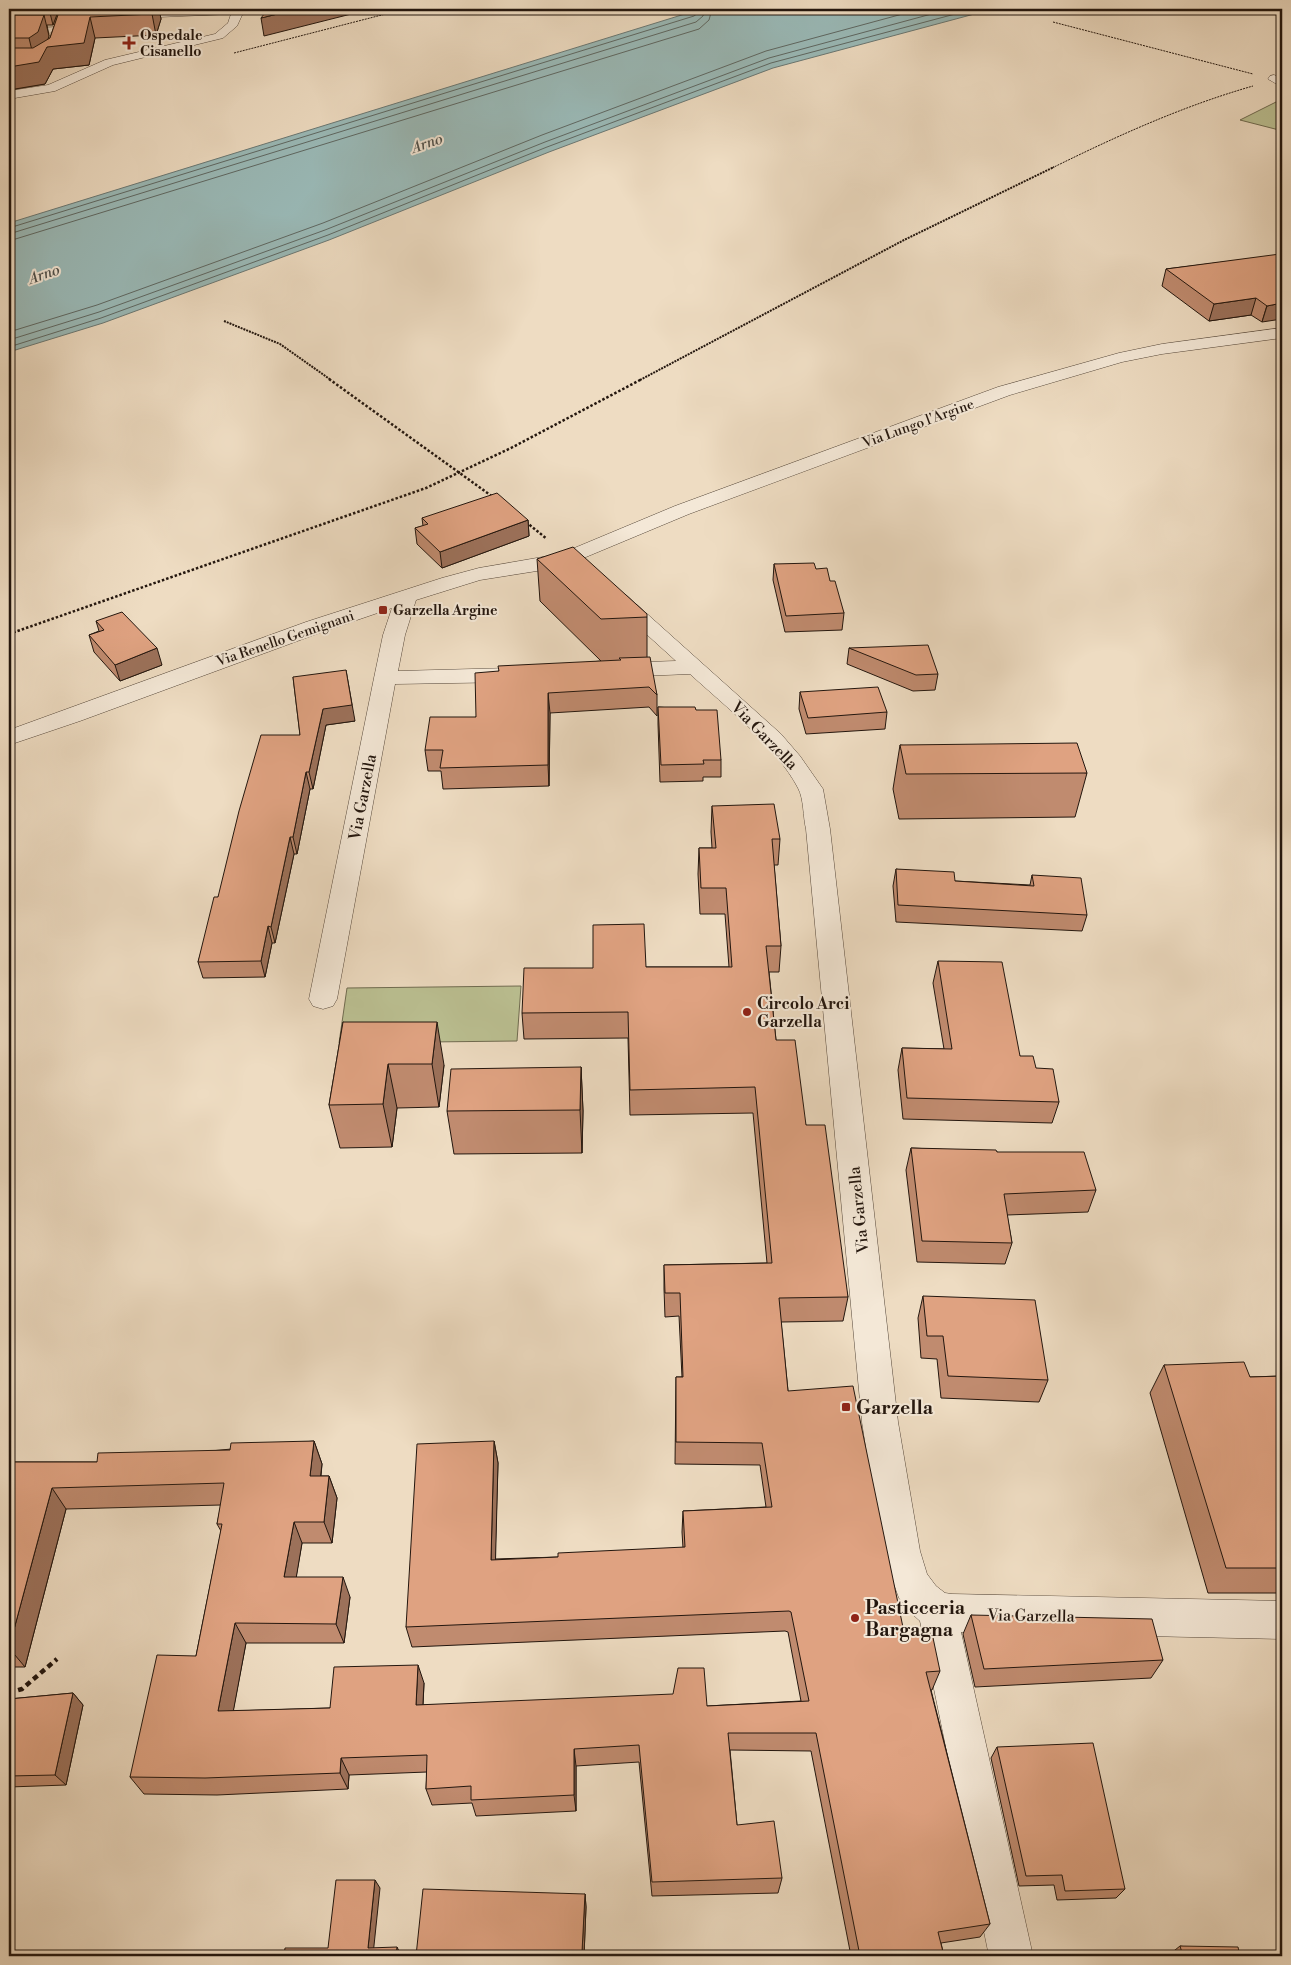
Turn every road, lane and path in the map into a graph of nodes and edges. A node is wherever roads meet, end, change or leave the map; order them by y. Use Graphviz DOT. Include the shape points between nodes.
graph roads {
  1 [pos="130,9"];
  2 [pos="262,9"];
  3 [pos="222,10"];
  4 [pos="238,11"];
  5 [pos="63,18"];
  6 [pos="1053,22"];
  7 [pos="9,32"];
  8 [pos="58,36"];
  9 [pos="9,37"];
  10 [pos="91,59"];
  11 [pos="108,62"];
  12 [pos="1278,81"];
  13 [pos="9,96"];
  14 [pos="224,321"];
  15 [pos="1282,333"];
  16 [pos="460,473"];
  17 [pos="494,498"];
  18 [pos="523,520"];
  19 [pos="584,571"];
  20 [pos="406,597"];
  21 [pos="9,634"];
  22 [pos="696,666"];
  23 [pos="600,671"];
  24 [pos="533,674"];
  25 [pos="385,678"];
  26 [pos="9,738"];
  27 [pos="323,999"];
  28 [pos="937,1610"];
  29 [pos="1282,1620"];
  30 [pos="57,1659"];
  31 [pos="9,1693"];
  32 [pos="1011,1956"];
  1 -- 3 [label="street" via="134,15"];
  2 -- 4 [label="street"];
  3 -- 4 [label="street"];
  4 -- 11 [label="street" via="233,24 219,36"];
  5 -- 8 [label="street"];
  6 -- 12 [label="path"];
  7 -- 8 [label="street"];
  8 -- 9 [label="street"];
  10 -- 11 [label="street"];
  11 -- 13 [label="street" via="59,86"];
  12 -- 16 [label="path" via="1228,93 1119,135 904,240"];
  14 -- 16 [label="path" via="280,344"];
  15 -- 19 [label="street, Via Lungo l'Argine" via="1162,349 1004,391 674,513"];
  16 -- 17 [label="path"];
  16 -- 21 [label="path" via="426,488"];
  18 -- 19 [label="path"];
  19 -- 20 [label="street, Via Renello Gemignani" via="543,564 479,574"];
  19 -- 22 [label="street, Via Garzella"];
  20 -- 25 [label="street, Via Garzella"];
  20 -- 26 [label="street, Via Renello Gemignani" via="314,627"];
  22 -- 23 [label="street"];
  22 -- 28 [label="street, Via Garzella" via="792,760 814,800 880,1422 905,1569 912,1586"];
  24 -- 25 [label="street"];
  25 -- 27 [label="street, Via Garzella"];
  28 -- 29 [label="street, Via Garzella" via="952,1613"];
  28 -- 32 [label="street"];
  30 -- 31 [label="path" via="22,1689"];
}
